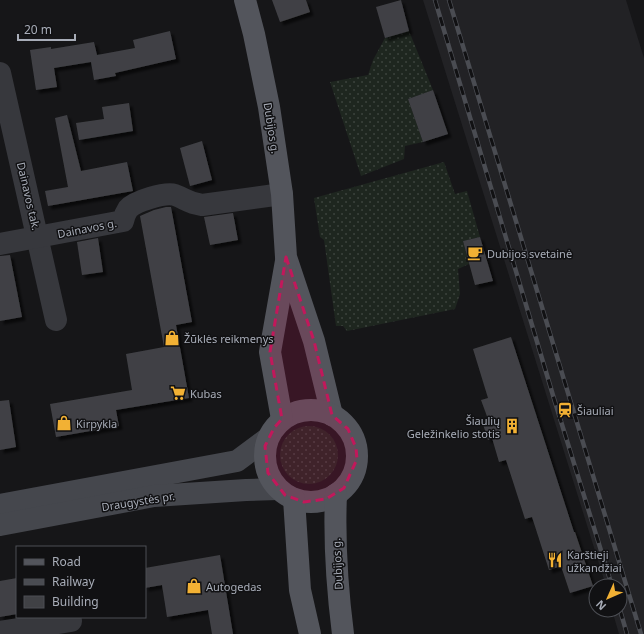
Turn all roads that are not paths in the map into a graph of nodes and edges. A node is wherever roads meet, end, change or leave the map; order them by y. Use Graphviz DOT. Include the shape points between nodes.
graph roads {
  1 [pos="245,0"];
  2 [pos="0,73"];
  3 [pos="282,194"];
  4 [pos="38,237"];
  5 [pos="0,244"];
  6 [pos="286,257"];
  7 [pos="56,320"];
  8 [pos="332,415"];
  9 [pos="282,419"];
  10 [pos="268,438"];
  11 [pos="286,494"];
  12 [pos="336,494"];
  13 [pos="0,505"];
  14 [pos="0,525"];
  15 [pos="71,621"];
  16 [pos="0,632"];
  17 [pos="310,634"];
  18 [pos="343,634"];
  1 -- 3 [label="main road, Dubijos g." via="269,107"];
  2 -- 4 [label="street, Dainavos tak."];
  3 -- 4 [label="street, Dainavos g." via="202,204 191,203 174,195 165,195 138,202 128,210 123,221"];
  3 -- 6 [label="main road, Dubijos g."];
  4 -- 5 [label="street, Dainavos g."];
  4 -- 7 [label="street, Dainavos tak."];
  6 -- 8 [label="main road, Dubijos g." via="314,341"];
  6 -- 9 [label="main road, Dubijos g." via="270,352"];
  8 -- 9 [label="main road" via="312,409 301,410"];
  8 -- 12 [label="main road" via="348,429 356,448 357,459 351,479"];
  9 -- 10 [label="main road"];
  10 -- 11 [label="main road" via="265,465 268,473"];
  10 -- 13 [label="main road, Draugystės pr." via="237,461"];
  11 -- 12 [label="main road" via="304,502 326,500"];
  11 -- 14 [label="main road, Draugystės pr." via="246,490 154,496"];
  11 -- 17 [label="main road" via="300,590"];
  12 -- 18 [label="main road, Dubijos g." via="337,584"];
  15 -- 16 [label="street"];
}
